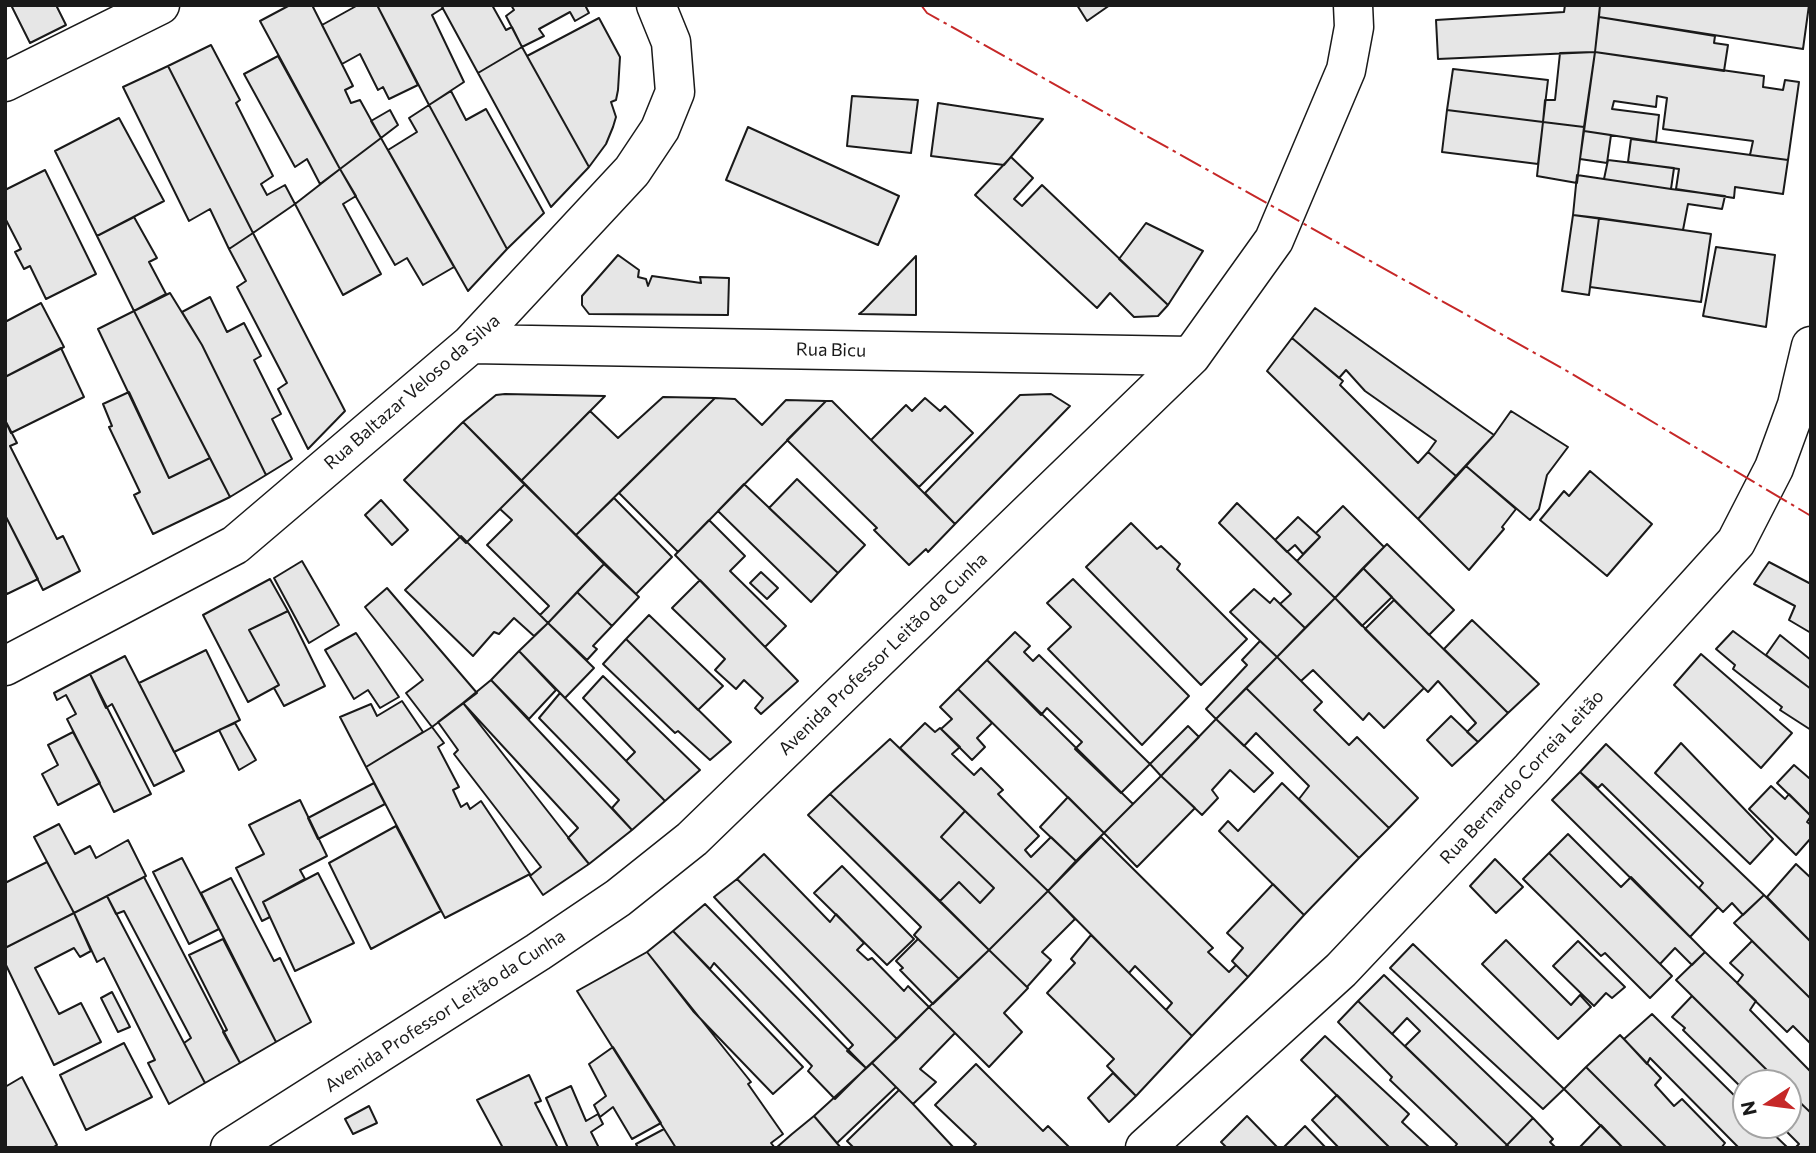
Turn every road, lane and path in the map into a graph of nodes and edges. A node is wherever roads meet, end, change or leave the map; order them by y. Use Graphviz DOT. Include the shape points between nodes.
graph roads {
  1 [pos="160,5"];
  2 [pos="656,5"];
  3 [pos="1353,5"];
  4 [pos="5,82"];
  5 [pos="471,344"];
  6 [pos="1811,346"];
  7 [pos="1191,356"];
  8 [pos="5,666"];
  9 [pos="230,1148"];
  10 [pos="1144,1148"];
  1 -- 4 [label="street"];
  2 -- 5 [label="street, Rua Baltazar Veloso da Silva" via="671,42 676,92 660,129 632,171"];
  3 -- 7 [label="street, Avenida Professor Leitão da Cunha" via="1346,70 1274,240"];
  5 -- 7 [label="street, Rua Bicu"];
  5 -- 8 [label="street, Rua Baltazar Veloso da Silva" via="235,545"];
  6 -- 10 [label="street, Rua Bernardo Correia Leitão" via="1797,405 1774,468 1736,542 1341,970"];
  7 -- 9 [label="street, Avenida Professor Leitão da Cunha" via="692,839 561,937"];
}
